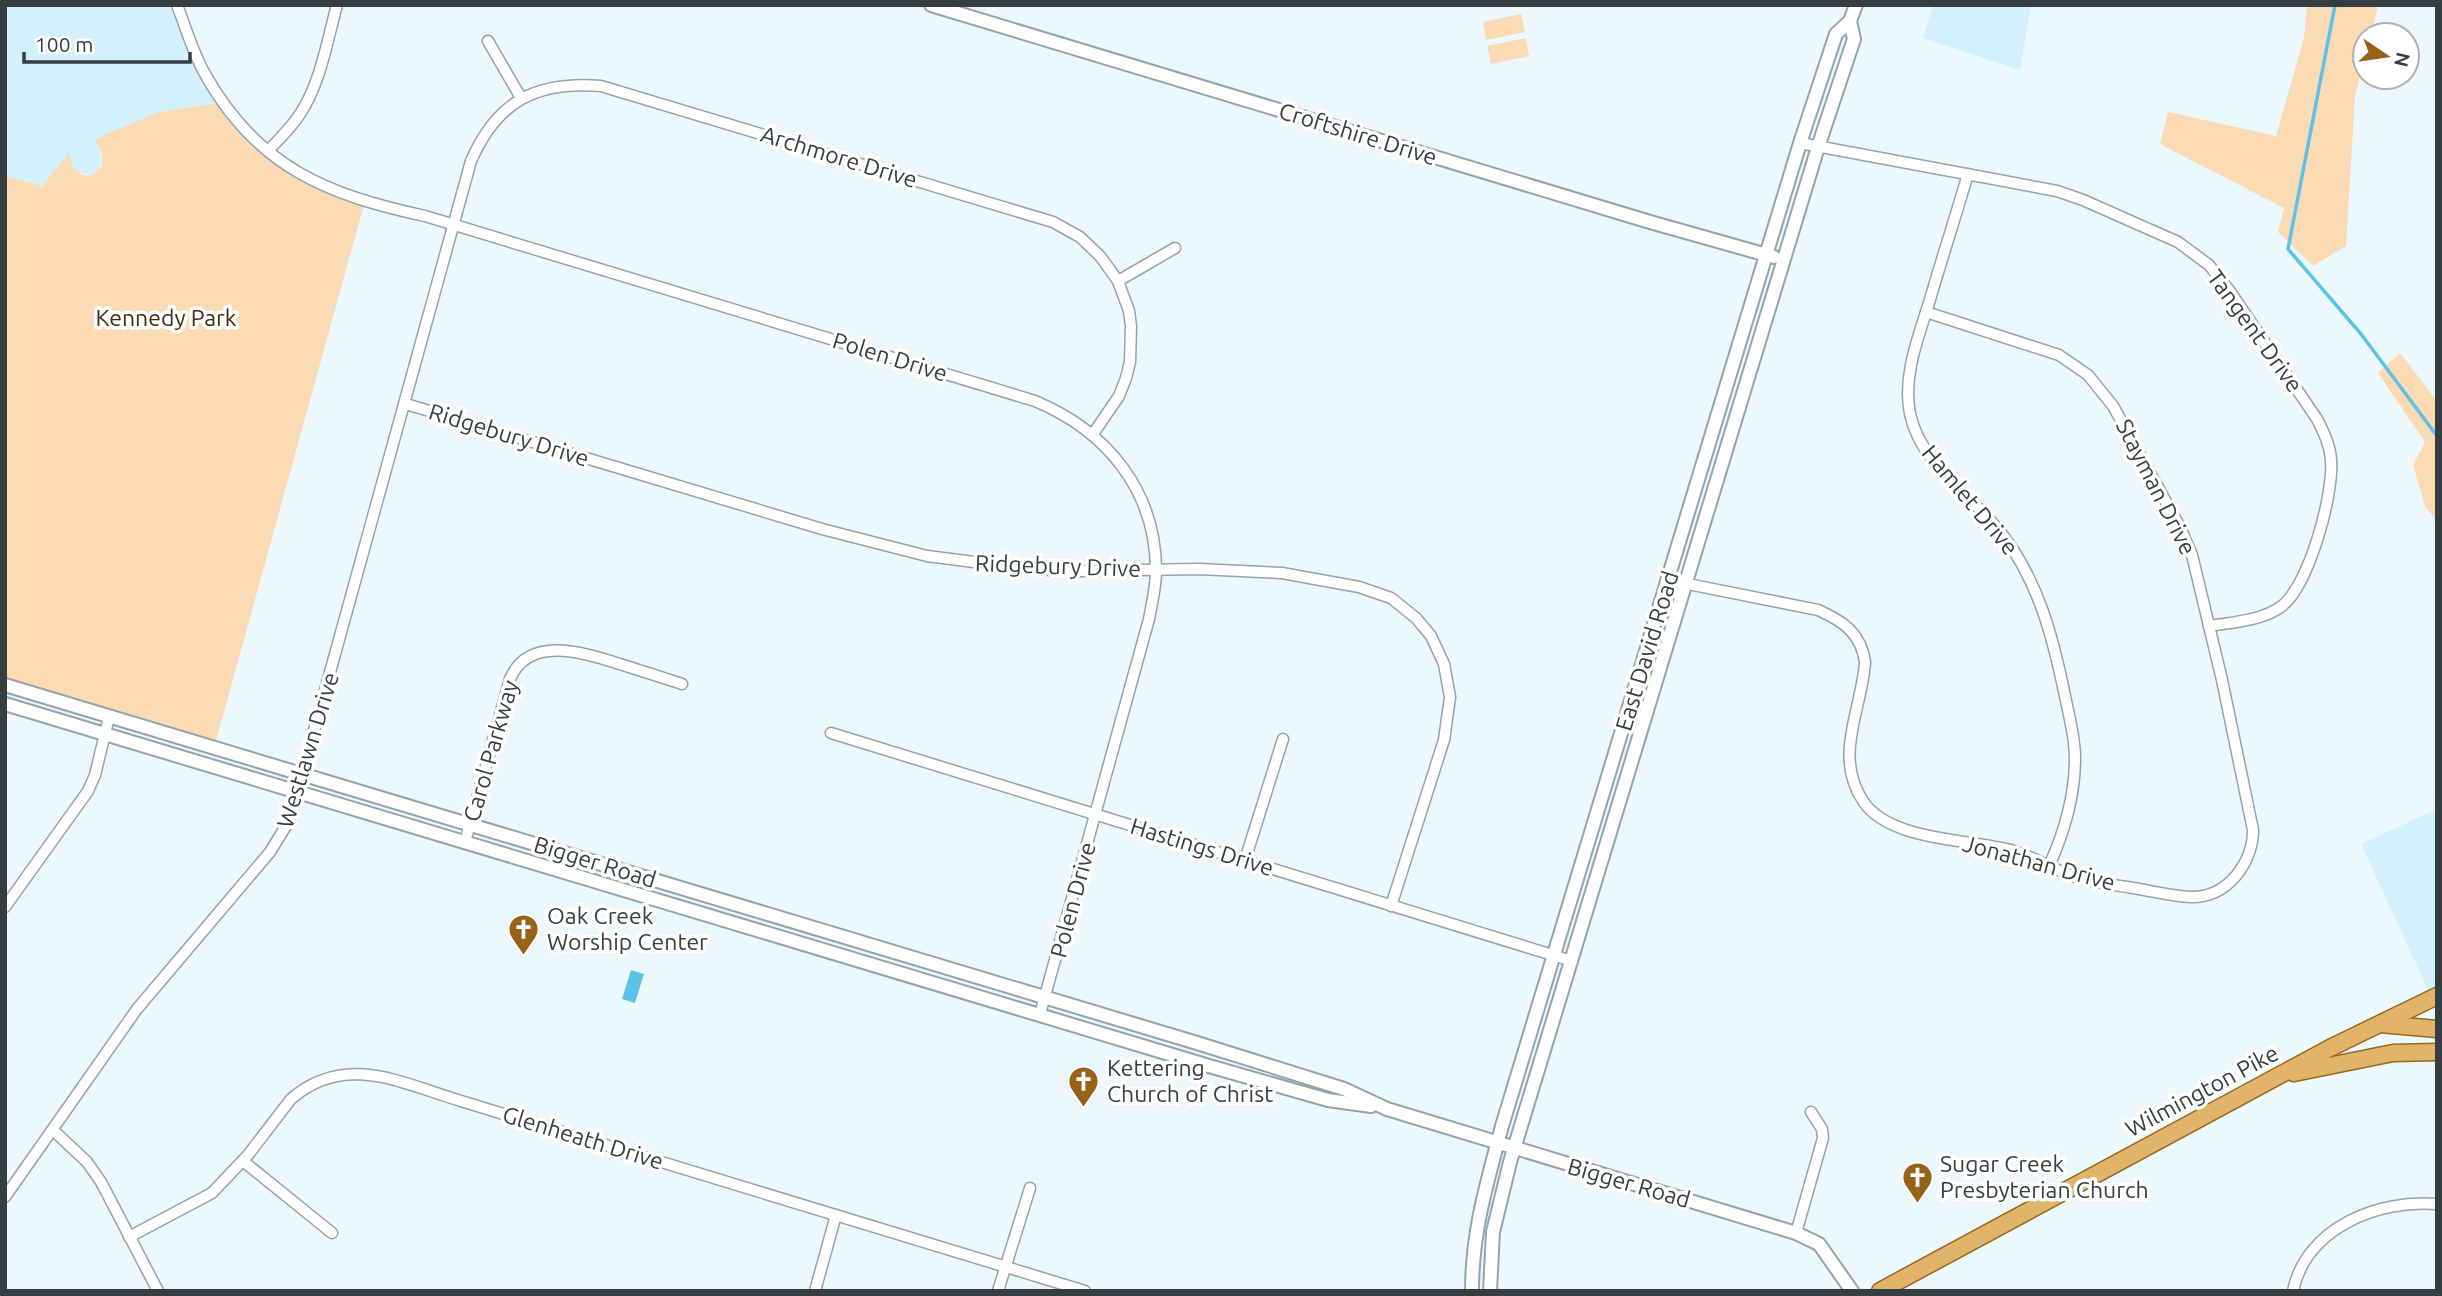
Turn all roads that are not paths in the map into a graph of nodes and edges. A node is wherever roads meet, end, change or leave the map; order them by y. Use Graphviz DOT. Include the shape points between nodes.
graph roads {
  1 [pos="177,5"];
  2 [pos="337,5"];
  3 [pos="932,5"];
  4 [pos="1856,5"];
  5 [pos="1850,21"];
  6 [pos="488,41"];
  7 [pos="521,98"];
  8 [pos="1800,143"];
  9 [pos="1818,147"];
  10 [pos="268,151"];
  11 [pos="1968,174"];
  12 [pos="453,225"];
  13 [pos="1175,248"];
  14 [pos="1766,255"];
  15 [pos="1784,260"];
  16 [pos="1118,281"];
  17 [pos="1926,312"];
  18 [pos="406,404"];
  19 [pos="1093,434"];
  20 [pos="1156,570"];
  21 [pos="1668,580"];
  22 [pos="1686,584"];
  23 [pos="2209,626"];
  24 [pos="682,684"];
  25 [pos="5,685"];
  26 [pos="5,704"];
  27 [pos="109,717"];
  28 [pos="831,733"];
  29 [pos="105,734"];
  30 [pos="1283,738"];
  31 [pos="303,776"];
  32 [pos="298,793"];
  33 [pos="1096,814"];
  34 [pos="469,824"];
  35 [pos="465,842"];
  36 [pos="1244,860"];
  37 [pos="2246,861"];
  38 [pos="2049,866"];
  39 [pos="1391,906"];
  40 [pos="5,907"];
  41 [pos="1555,956"];
  42 [pos="1572,961"];
  43 [pos="2437,996"];
  44 [pos="1045,998"];
  45 [pos="1040,1014"];
  46 [pos="2378,1024"];
  47 [pos="2432,1028"];
  48 [pos="2431,1052"];
  49 [pos="2278,1076"];
  50 [pos="1384,1108"];
  51 [pos="1811,1112"];
  52 [pos="53,1130"];
  53 [pos="1498,1143"];
  54 [pos="1514,1149"];
  55 [pos="243,1161"];
  56 [pos="1030,1188"];
  57 [pos="5,1197"];
  58 [pos="2437,1204"];
  59 [pos="836,1214"];
  60 [pos="332,1233"];
  61 [pos="1796,1233"];
  62 [pos="129,1237"];
  63 [pos="1005,1265"];
  64 [pos="158,1291"];
  65 [pos="815,1291"];
  66 [pos="998,1291"];
  67 [pos="1085,1291"];
  68 [pos="1472,1291"];
  69 [pos="1490,1291"];
  70 [pos="1852,1291"];
  71 [pos="1880,1291"];
  72 [pos="2293,1291"];
  1 -- 10 [label="street, Polen Drive" via="215,92"];
  2 -- 10 [label="street" via="309,98"];
  3 -- 14 [label="street, Croftshire Drive"];
  4 -- 5 [label="street, East David Road"];
  5 -- 8 [label="street, East David Road" via="1836,34"];
  5 -- 9 [label="street, East David Road" via="1854,39"];
  6 -- 7 [label="street"];
  7 -- 12 [label="street, Archmore Drive" via="497,119 478,147"];
  7 -- 16 [label="street, Archmore Drive" via="567,86 601,86 964,194 1067,229 1100,256"];
  8 -- 9 [label="street, Tangent Drive"];
  8 -- 14 [label="street, East David Road"];
  9 -- 11 [label="street, Tangent Drive"];
  9 -- 15 [label="street, East David Road"];
  10 -- 12 [label="street, Polen Drive" via="336,192"];
  11 -- 17 [label="street, Hamlet Drive"];
  11 -- 23 [label="street, Tangent Drive" via="2083,200 2194,253 2229,290 2317,419 2330,450 2331,473 2325,512 2301,584 2269,613"];
  12 -- 18 [label="street, Westlawn Drive"];
  12 -- 19 [label="street, Polen Drive" via="1035,401"];
  13 -- 16 [label="street"];
  14 -- 15 [label="street, Croftshire Drive"];
  14 -- 21 [label="street, East David Road"];
  15 -- 22 [label="street, East David Road"];
  16 -- 19 [label="street, Archmore Drive" via="1129,311 1130,362 1119,396"];
  17 -- 23 [label="street, Stayman Drive" via="2059,355 2104,393 2180,527 2197,572"];
  17 -- 38 [label="street, Hamlet Drive" via="1909,377 1914,427 1932,459 2009,544 2030,578 2052,635 2075,762 2063,830"];
  18 -- 20 [label="street, Ridgebury Drive" via="927,556 1029,569"];
  18 -- 31 [label="street, Westlawn Drive"];
  19 -- 20 [label="street, Polen Drive" via="1119,462 1144,508"];
  20 -- 33 [label="street, Polen Drive" via="1149,619"];
  20 -- 39 [label="street, Ridgebury Drive" via="1282,573 1359,587 1404,607 1431,636 1449,682 1449,718"];
  21 -- 22 [label="street, Jonathan Drive"];
  21 -- 41 [label="street, East David Road"];
  22 -- 38 [label="street, Jonathan Drive" via="1818,610 1855,634 1865,662 1849,741 1850,772 1863,802 1880,818 1917,832 2010,850"];
  22 -- 42 [label="street, East David Road"];
  23 -- 37 [label="street, Stayman Drive" via="2253,830"];
  24 -- 34 [label="street, Carol Parkway" via="572,651 547,651 525,660 510,678"];
  25 -- 27 [label="street, Bigger Road"];
  26 -- 29 [label="street, Bigger Road"];
  27 -- 29 [label="street"];
  27 -- 31 [label="street, Bigger Road"];
  28 -- 33 [label="street, Hastings Drive"];
  29 -- 32 [label="street, Bigger Road"];
  29 -- 40 [label="street" via="88,791"];
  30 -- 36 [label="street"];
  31 -- 32 [label="street, Westlawn Drive"];
  31 -- 34 [label="street, Bigger Road"];
  32 -- 35 [label="street, Bigger Road"];
  32 -- 52 [label="street, Westlawn Drive" via="280,839 137,1009"];
  33 -- 36 [label="street, Hastings Drive"];
  33 -- 44 [label="street, Polen Drive"];
  34 -- 35 [label="street, Carol Parkway"];
  34 -- 44 [label="street, Bigger Road"];
  35 -- 45 [label="street, Bigger Road"];
  36 -- 39 [label="street, Hastings Drive"];
  37 -- 38 [label="street, Jonathan Drive" via="2220,889 2192,897 2083,880"];
  39 -- 41 [label="street, Hastings Drive"];
  41 -- 42 [label="street, Hastings Drive"];
  41 -- 53 [label="street, East David Road"];
  42 -- 54 [label="street, East David Road"];
  43 -- 46 [label="main road, Wilmington Pike"];
  44 -- 45 [label="street, Polen Drive"];
  44 -- 50 [label="street, Bigger Road" via="1345,1089"];
  45 -- 50 [label="street, Bigger Road" via="1328,1100"];
  46 -- 47 [label="main road"];
  46 -- 49 [label="main road, Wilmington Pike"];
  47 -- 48 [label="main road"];
  48 -- 49 [label="main road" via="2393,1053"];
  49 -- 71 [label="main road, Wilmington Pike"];
  50 -- 53 [label="street, Bigger Road"];
  51 -- 61 [label="street" via="1824,1138"];
  52 -- 57 [label="street, Westlawn Drive"];
  52 -- 62 [label="street" via="87,1162"];
  53 -- 54 [label="street, Bigger Road"];
  53 -- 68 [label="street, East David Road" via="1475,1233"];
  54 -- 61 [label="street, Bigger Road"];
  54 -- 69 [label="street, East David Road" via="1493,1232"];
  55 -- 59 [label="street, Glenheath Drive" via="302,1089 326,1077 359,1074"];
  55 -- 60 [label="street"];
  55 -- 62 [label="street, Glenheath Drive" via="212,1193"];
  56 -- 63 [label="street"];
  58 -- 72 [label="street" via="2392,1205 2350,1221 2317,1244"];
  59 -- 63 [label="street, Glenheath Drive"];
  59 -- 65 [label="street"];
  61 -- 70 [label="street, Bigger Road" via="1819,1244"];
  62 -- 64 [label="street"];
  63 -- 66 [label="street"];
  63 -- 67 [label="street, Glenheath Drive"];
}
